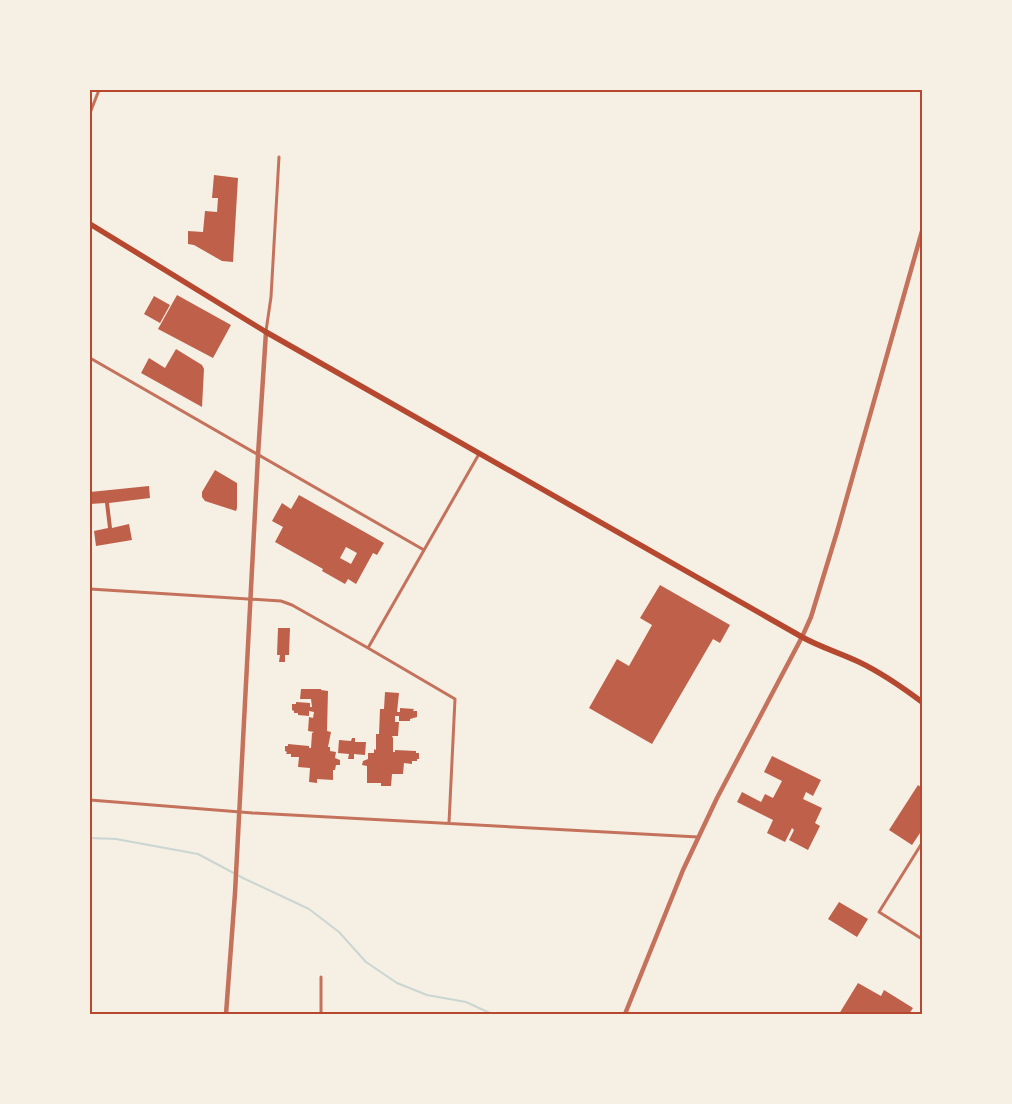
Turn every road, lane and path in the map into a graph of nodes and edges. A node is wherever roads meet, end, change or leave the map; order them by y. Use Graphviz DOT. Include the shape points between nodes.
graph roads {
  1 [pos="99,90"];
  2 [pos="90,113"];
  3 [pos="279,156"];
  4 [pos="90,224"];
  5 [pos="922,231"];
  6 [pos="266,332"];
  7 [pos="90,358"];
  8 [pos="480,453"];
  9 [pos="258,455"];
  10 [pos="424,550"];
  11 [pos="90,589"];
  12 [pos="250,599"];
  13 [pos="802,637"];
  14 [pos="368,648"];
  15 [pos="922,702"];
  16 [pos="90,800"];
  17 [pos="239,812"];
  18 [pos="449,823"];
  19 [pos="698,838"];
  20 [pos="922,843"];
  21 [pos="922,939"];
  22 [pos="321,976"];
  23 [pos="226,1014"];
  24 [pos="321,1014"];
  25 [pos="625,1014"];
  1 -- 2 [label="street"];
  3 -- 6 [label="street"];
  4 -- 6 [label="main road"];
  5 -- 13 [label="street" via="837,532"];
  6 -- 8 [label="main road"];
  6 -- 9 [label="street"];
  7 -- 9 [label="street"];
  8 -- 10 [label="street"];
  8 -- 13 [label="main road"];
  9 -- 10 [label="street"];
  9 -- 12 [label="street"];
  10 -- 14 [label="street"];
  11 -- 12 [label="street"];
  12 -- 14 [label="street" via="287,602"];
  12 -- 17 [label="street"];
  13 -- 15 [label="main road" via="859,662"];
  13 -- 19 [label="street"];
  14 -- 18 [label="street" via="454,699"];
  16 -- 17 [label="street"];
  17 -- 18 [label="street"];
  17 -- 23 [label="street"];
  18 -- 19 [label="street"];
  19 -- 25 [label="street"];
  20 -- 21 [label="street" via="879,912"];
  22 -- 24 [label="street"];
}
